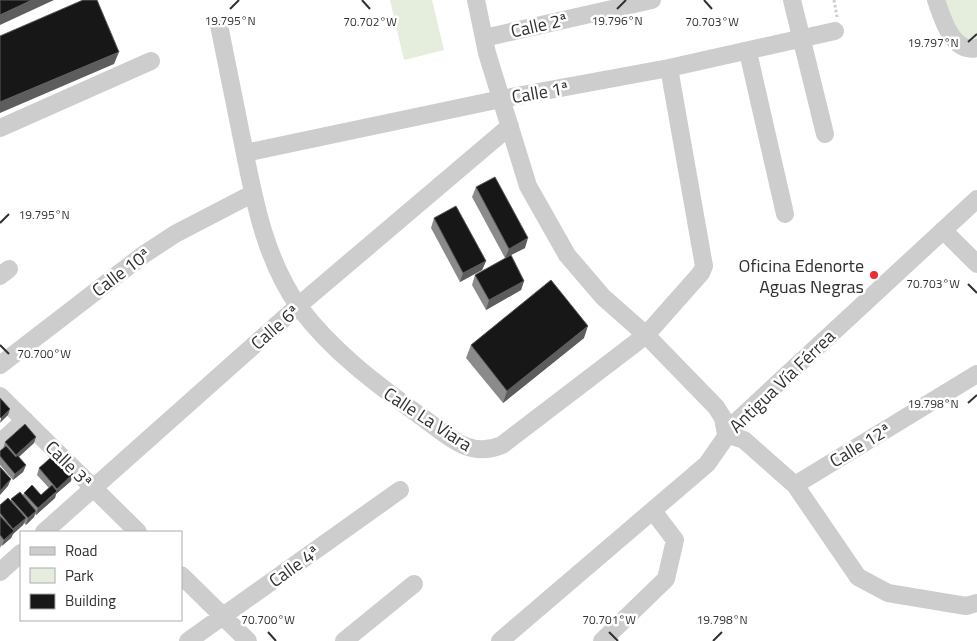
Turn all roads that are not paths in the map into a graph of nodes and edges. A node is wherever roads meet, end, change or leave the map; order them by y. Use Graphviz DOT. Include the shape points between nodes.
graph roads {
  1 [pos="476,0"];
  2 [pos="652,0"];
  3 [pos="792,0"];
  4 [pos="936,0"];
  5 [pos="219,25"];
  6 [pos="835,31"];
  7 [pos="484,38"];
  8 [pos="802,40"];
  9 [pos="977,48"];
  10 [pos="748,52"];
  11 [pos="151,61"];
  12 [pos="668,68"];
  13 [pos="501,99"];
  14 [pos="510,126"];
  15 [pos="0,128"];
  16 [pos="825,134"];
  17 [pos="244,153"];
  18 [pos="252,194"];
  19 [pos="977,199"];
  20 [pos="785,214"];
  21 [pos="943,230"];
  22 [pos="977,264"];
  23 [pos="298,306"];
  24 [pos="646,336"];
  25 [pos="0,365"];
  26 [pos="977,374"];
  27 [pos="0,396"];
  28 [pos="25,420"];
  29 [pos="726,434"];
  30 [pos="0,443"];
  31 [pos="795,485"];
  32 [pos="93,487"];
  33 [pos="400,490"];
  34 [pos="653,511"];
  35 [pos="45,531"];
  36 [pos="137,531"];
  37 [pos="20,554"];
  38 [pos="0,572"];
  39 [pos="182,576"];
  40 [pos="414,584"];
  41 [pos="977,603"];
  42 [pos="223,616"];
  43 [pos="188,641"];
  44 [pos="248,641"];
  45 [pos="344,641"];
  46 [pos="500,641"];
  47 [pos="602,641"];
  1 -- 7 [label="street"];
  2 -- 7 [label="street, Calle 2ª"];
  3 -- 8 [label="street"];
  4 -- 9 [label="street" via="954,40 967,48"];
  5 -- 17 [label="street, Calle La Viara"];
  6 -- 8 [label="street, Calle 1ª"];
  7 -- 13 [label="street"];
  8 -- 10 [label="street, Calle 1ª"];
  8 -- 16 [label="street"];
  10 -- 12 [label="street, Calle 1ª"];
  10 -- 20 [label="street"];
  11 -- 15 [label="street"];
  12 -- 13 [label="street, Calle 1ª"];
  12 -- 24 [label="street, Calle La Viara" via="704,266"];
  13 -- 14 [label="street"];
  13 -- 17 [label="street, Calle 1ª"];
  14 -- 23 [label="street, Calle 6ª"];
  14 -- 24 [label="street" via="528,186 567,255 603,297"];
  17 -- 18 [label="street, Calle La Viara"];
  18 -- 23 [label="street, Calle La Viara" via="266,244"];
  18 -- 25 [label="street, Calle 10ª" via="142,255"];
  19 -- 21 [label="street, Antigua Vía Férrea"];
  21 -- 22 [label="street"];
  21 -- 29 [label="street, Antigua Vía Férrea"];
  23 -- 24 [label="street, Calle La Viara" via="328,342 368,378 452,439 478,451 502,445"];
  23 -- 32 [label="street, Calle 6ª"];
  24 -- 29 [label="street" via="716,407 723,418"];
  26 -- 31 [label="street, Calle 12ª"];
  27 -- 28 [label="street, Calle 3ª"];
  28 -- 30 [label="street"];
  28 -- 32 [label="street, Calle 3ª"];
  29 -- 31 [label="street" via="744,440"];
  29 -- 34 [label="street, Antigua Vía Férrea" via="722,445 707,464"];
  31 -- 41 [label="street" via="858,577 888,593 966,606"];
  32 -- 35 [label="street, Calle 6ª"];
  32 -- 36 [label="street, Calle 3ª"];
  33 -- 42 [label="street, Calle 4ª"];
  34 -- 46 [label="street, Antigua Vía Férrea"];
  34 -- 47 [label="street" via="675,540 666,579"];
  37 -- 38 [label="street"];
  39 -- 42 [label="street"];
  40 -- 45 [label="street"];
  42 -- 43 [label="street, Calle 4ª"];
  42 -- 44 [label="street"];
}
